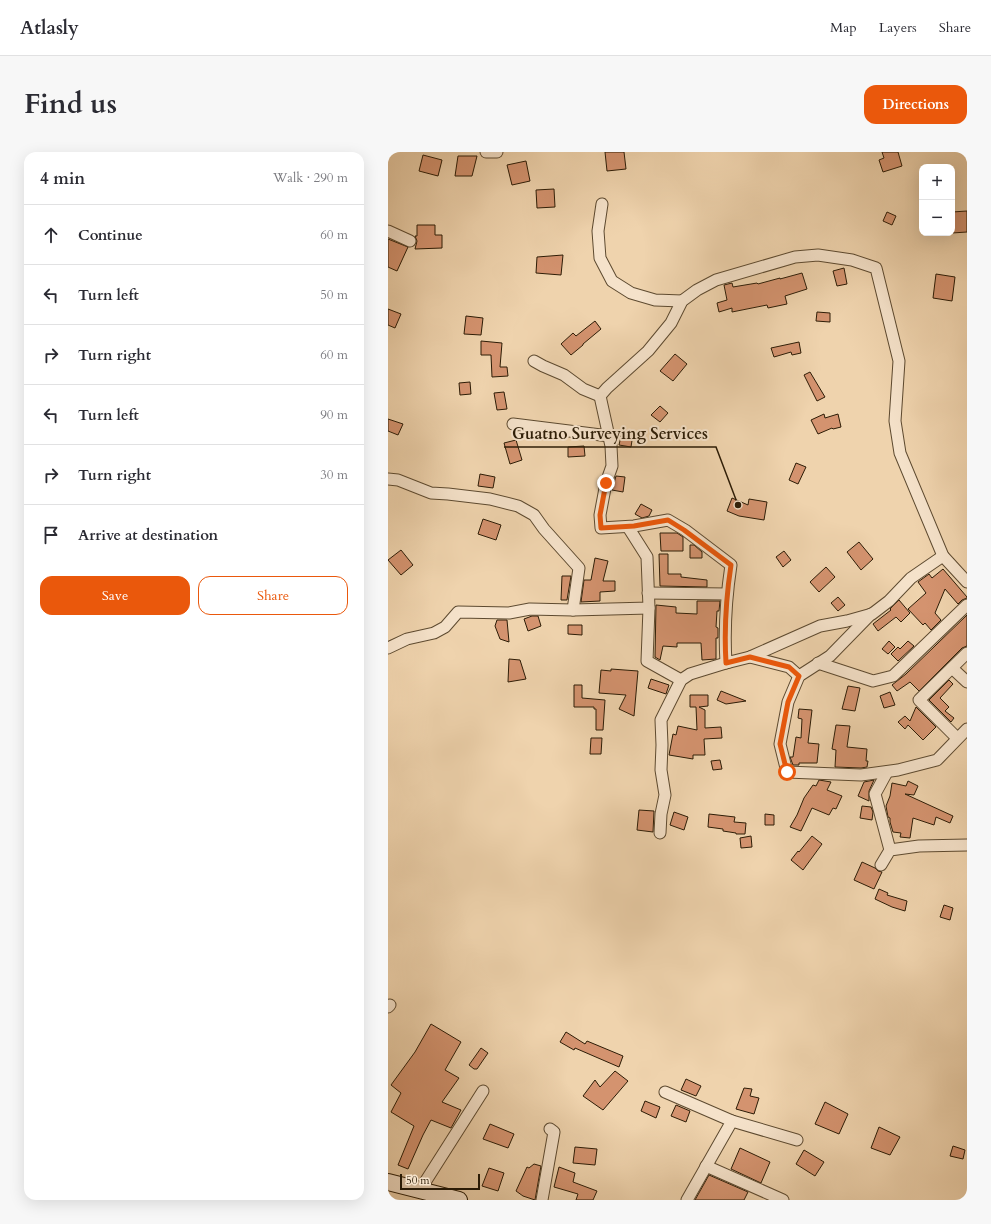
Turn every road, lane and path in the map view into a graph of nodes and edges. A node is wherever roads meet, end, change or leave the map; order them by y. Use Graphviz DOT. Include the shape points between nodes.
graph roads {
  1 [pos="486,152"];
  2 [pos="497,152"];
  3 [pos="602,204"];
  4 [pos="388,231"];
  5 [pos="410,241"];
  6 [pos="682,301"];
  7 [pos="534,361"];
  8 [pos="600,396"];
  9 [pos="513,424"];
  10 [pos="609,436"];
  11 [pos="388,479"];
  12 [pos="628,527"];
  13 [pos="943,556"];
  14 [pos="967,582"];
  15 [pos="648,593"];
  16 [pos="727,594"];
  17 [pos="967,605"];
  18 [pos="649,608"];
  19 [pos="573,610"];
  20 [pos="872,614"];
  21 [pos="388,648"];
  22 [pos="967,653"];
  23 [pos="750,657"];
  24 [pos="729,662"];
  25 [pos="818,663"];
  26 [pos="952,668"];
  27 [pos="799,676"];
  28 [pos="681,680"];
  29 [pos="967,682"];
  30 [pos="967,729"];
  31 [pos="958,738"];
  32 [pos="887,772"];
  33 [pos="660,833"];
  34 [pos="967,845"];
  35 [pos="890,850"];
  36 [pos="881,865"];
  37 [pos="484,1091"];
  38 [pos="665,1092"];
  39 [pos="732,1121"];
  40 [pos="550,1129"];
  41 [pos="797,1140"];
  42 [pos="706,1166"];
  43 [pos="388,1182"];
  44 [pos="420,1190"];
  45 [pos="459,1200"];
  46 [pos="542,1200"];
  47 [pos="687,1200"];
  48 [pos="783,1200"];
  1 -- 2 [label="street"];
  3 -- 6 [label="street" via="598,231 600,258 612,281 631,293 655,300"];
  4 -- 5 [label="street"];
  6 -- 8 [label="street" via="671,324 648,351"];
  6 -- 13 [label="street" via="716,280 795,257 818,255 852,260 876,268 898,361 896,421 900,453"];
  7 -- 8 [label="street" via="564,374 583,389"];
  8 -- 10 [label="street"];
  9 -- 10 [label="street"];
  10 -- 12 [label="street" via="612,466 600,515 601,528"];
  11 -- 19 [label="street" via="398,480 431,493 490,499 518,506 534,515 579,568"];
  12 -- 15 [label="street" via="647,558"];
  12 -- 16 [label="street" via="668,520 684,530 731,565"];
  13 -- 14 [label="street"];
  13 -- 20 [label="street" via="911,578 889,602"];
  15 -- 16 [label="street"];
  15 -- 18 [label="street"];
  16 -- 24 [label="street" via="725,643 726,663"];
  17 -- 25 [label="street" via="893,676 873,681"];
  18 -- 19 [label="street"];
  18 -- 28 [label="street" via="647,661"];
  19 -- 21 [label="street" via="458,612 434,633 407,639"];
  20 -- 23 [label="street" via="820,626"];
  20 -- 25 [label="street" via="830,656"];
  22 -- 26 [label="street"];
  23 -- 24 [label="street"];
  23 -- 27 [label="street" via="789,667"];
  24 -- 28 [label="street" via="690,674"];
  25 -- 27 [label="street"];
  26 -- 29 [label="street"];
  26 -- 31 [label="street" via="919,700"];
  27 -- 32 [label="street" via="788,702 780,744 787,772 861,775"];
  28 -- 33 [label="street" via="661,720 661,770 665,795 660,814"];
  30 -- 31 [label="street"];
  31 -- 32 [label="street" via="937,760"];
  32 -- 35 [label="street" via="875,794"];
  34 -- 35 [label="street" via="919,846"];
  35 -- 36 [label="street"];
  37 -- 44 [label="street"];
  38 -- 39 [label="street"];
  39 -- 41 [label="street"];
  39 -- 42 [label="street"];
  40 -- 46 [label="street" via="554,1132"];
  42 -- 47 [label="street"];
  42 -- 48 [label="street"];
  43 -- 44 [label="main road"];
  44 -- 45 [label="main road"];
}
